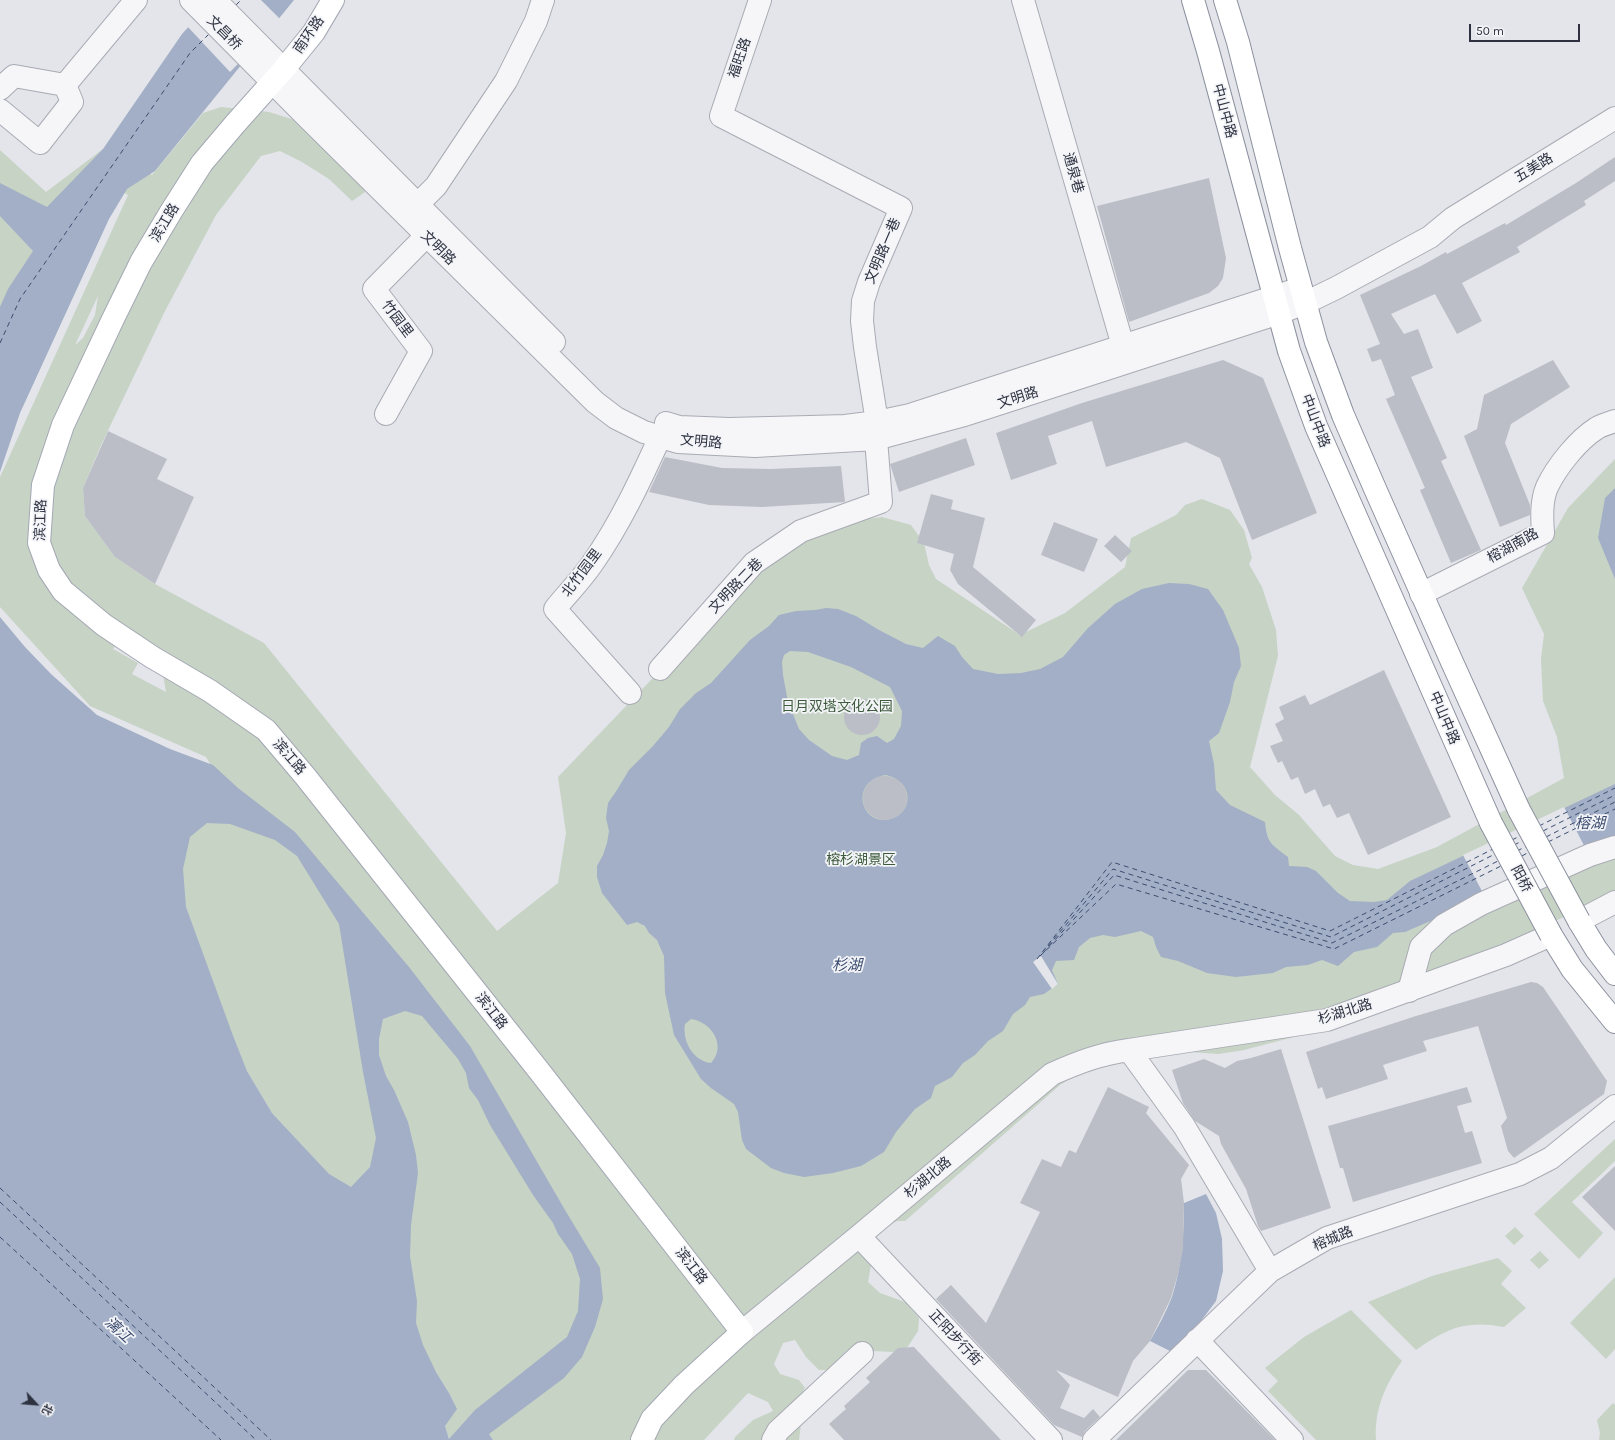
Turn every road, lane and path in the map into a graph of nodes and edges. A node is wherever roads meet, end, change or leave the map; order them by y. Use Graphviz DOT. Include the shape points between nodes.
graph roads {
  1 [pos="136,0"];
  2 [pos="333,0"];
  3 [pos="543,0"];
  4 [pos="760,0"];
  5 [pos="1023,0"];
  6 [pos="1193,0"];
  7 [pos="1225,0"];
  8 [pos="200,1"];
  9 [pos="259,56"];
  10 [pos="278,76"];
  11 [pos="65,85"];
  12 [pos="0,89"];
  13 [pos="0,110"];
  14 [pos="721,116"];
  15 [pos="1615,118"];
  16 [pos="418,204"];
  17 [pos="426,236"];
  18 [pos="1303,295"];
  19 [pos="1277,305"];
  20 [pos="1123,346"];
  21 [pos="386,414"];
  22 [pos="1615,421"];
  23 [pos="877,431"];
  24 [pos="660,437"];
  25 [pos="1421,594"];
  26 [pos="660,668"];
  27 [pos="630,693"];
  28 [pos="1491,823"];
  29 [pos="1615,847"];
  30 [pos="1615,902"];
  31 [pos="1579,922"];
  32 [pos="1551,935"];
  33 [pos="1615,974"];
  34 [pos="1409,991"];
  35 [pos="1615,1022"];
  36 [pos="1129,1050"];
  37 [pos="1615,1106"];
  38 [pos="859,1236"];
  39 [pos="1270,1271"];
  40 [pos="742,1332"];
  41 [pos="1197,1340"];
  42 [pos="862,1352"];
  43 [pos="642,1440"];
  44 [pos="773,1440"];
  45 [pos="1051,1440"];
  46 [pos="1094,1440"];
  47 [pos="1292,1440"];
  1 -- 11 [label="street"];
  2 -- 10 [label="main road, 南环路" via="314,32"];
  3 -- 16 [label="street" via="536,21 506,81 436,186"];
  4 -- 14 [label="street, 福旺路"];
  5 -- 20 [label="street, 通泉巷"];
  6 -- 19 [label="main road, 中山中路"];
  7 -- 18 [label="main road, 中山中路"];
  8 -- 9 [label="street, 文昌桥"];
  9 -- 10 [label="street, 文明路"];
  10 -- 16 [label="street, 文明路"];
  10 -- 17 [label="street, 文明路"];
  10 -- 40 [label="main road, 滨江路" via="202,163 141,262 63,425 43,485 38,543 49,570 63,591 104,625 210,691 266,730 540,1072"];
  11 -- 12 [label="street" via="14,76"];
  11 -- 13 [label="street" via="72,102 40,143"];
  14 -- 23 [label="street, 文明路一巷" via="901,208 869,282 864,301 862,322"];
  15 -- 18 [label="street, 五美路" via="1453,218 1430,237 1336,288"];
  16 -- 23 [label="street, 文明路" via="604,392 623,406 679,427 729,429 845,426"];
  17 -- 21 [label="street, 竹园里" via="374,289 421,351"];
  17 -- 24 [label="street, 文明路" via="595,402 616,418"];
  18 -- 19 [label="street, 五美路"];
  18 -- 25 [label="main road, 中山中路" via="1316,342 1343,415"];
  19 -- 20 [label="street, 文明路"];
  19 -- 23 [label="street, 文明路" via="961,416"];
  19 -- 28 [label="main road, 中山中路" via="1289,351 1316,426"];
  20 -- 23 [label="street, 文明路" via="910,415"];
  22 -- 25 [label="street, 榕湖南路" via="1598,427 1574,447 1561,464 1547,487 1542,511 1543,533"];
  23 -- 24 [label="street, 文明路" via="755,446 678,442"];
  23 -- 26 [label="street, 文明路二巷" via="881,502 801,531 754,563"];
  24 -- 27 [label="street, 北竹园里" via="639,484 616,525 591,565 555,609"];
  25 -- 31 [label="main road, 中山中路, bridge" via="1519,810"];
  28 -- 32 [label="main road, 阳桥, bridge"];
  29 -- 34 [label="street" via="1590,855 1481,904 1444,925 1421,947"];
  30 -- 31 [label="street"];
  31 -- 33 [label="main road"];
  32 -- 34 [label="street, 杉湖北路" via="1506,955"];
  32 -- 35 [label="main road" via="1572,968"];
  34 -- 36 [label="street, 杉湖北路" via="1327,1020"];
  36 -- 38 [label="street, 杉湖北路" via="1078,1062 1052,1074"];
  36 -- 39 [label="street" via="1184,1126"];
  37 -- 39 [label="street, 榕城路" via="1551,1158 1520,1174 1327,1238"];
  38 -- 40 [label="street, 杉湖北路"];
  38 -- 45 [label="street, 正阳步行街"];
  39 -- 41 [label="street, 榕城路"];
  40 -- 43 [label="main road" via="684,1385 652,1419"];
  41 -- 46 [label="street, 榕城路"];
  41 -- 47 [label="street"];
  42 -- 44 [label="street" via="778,1431"];
}
